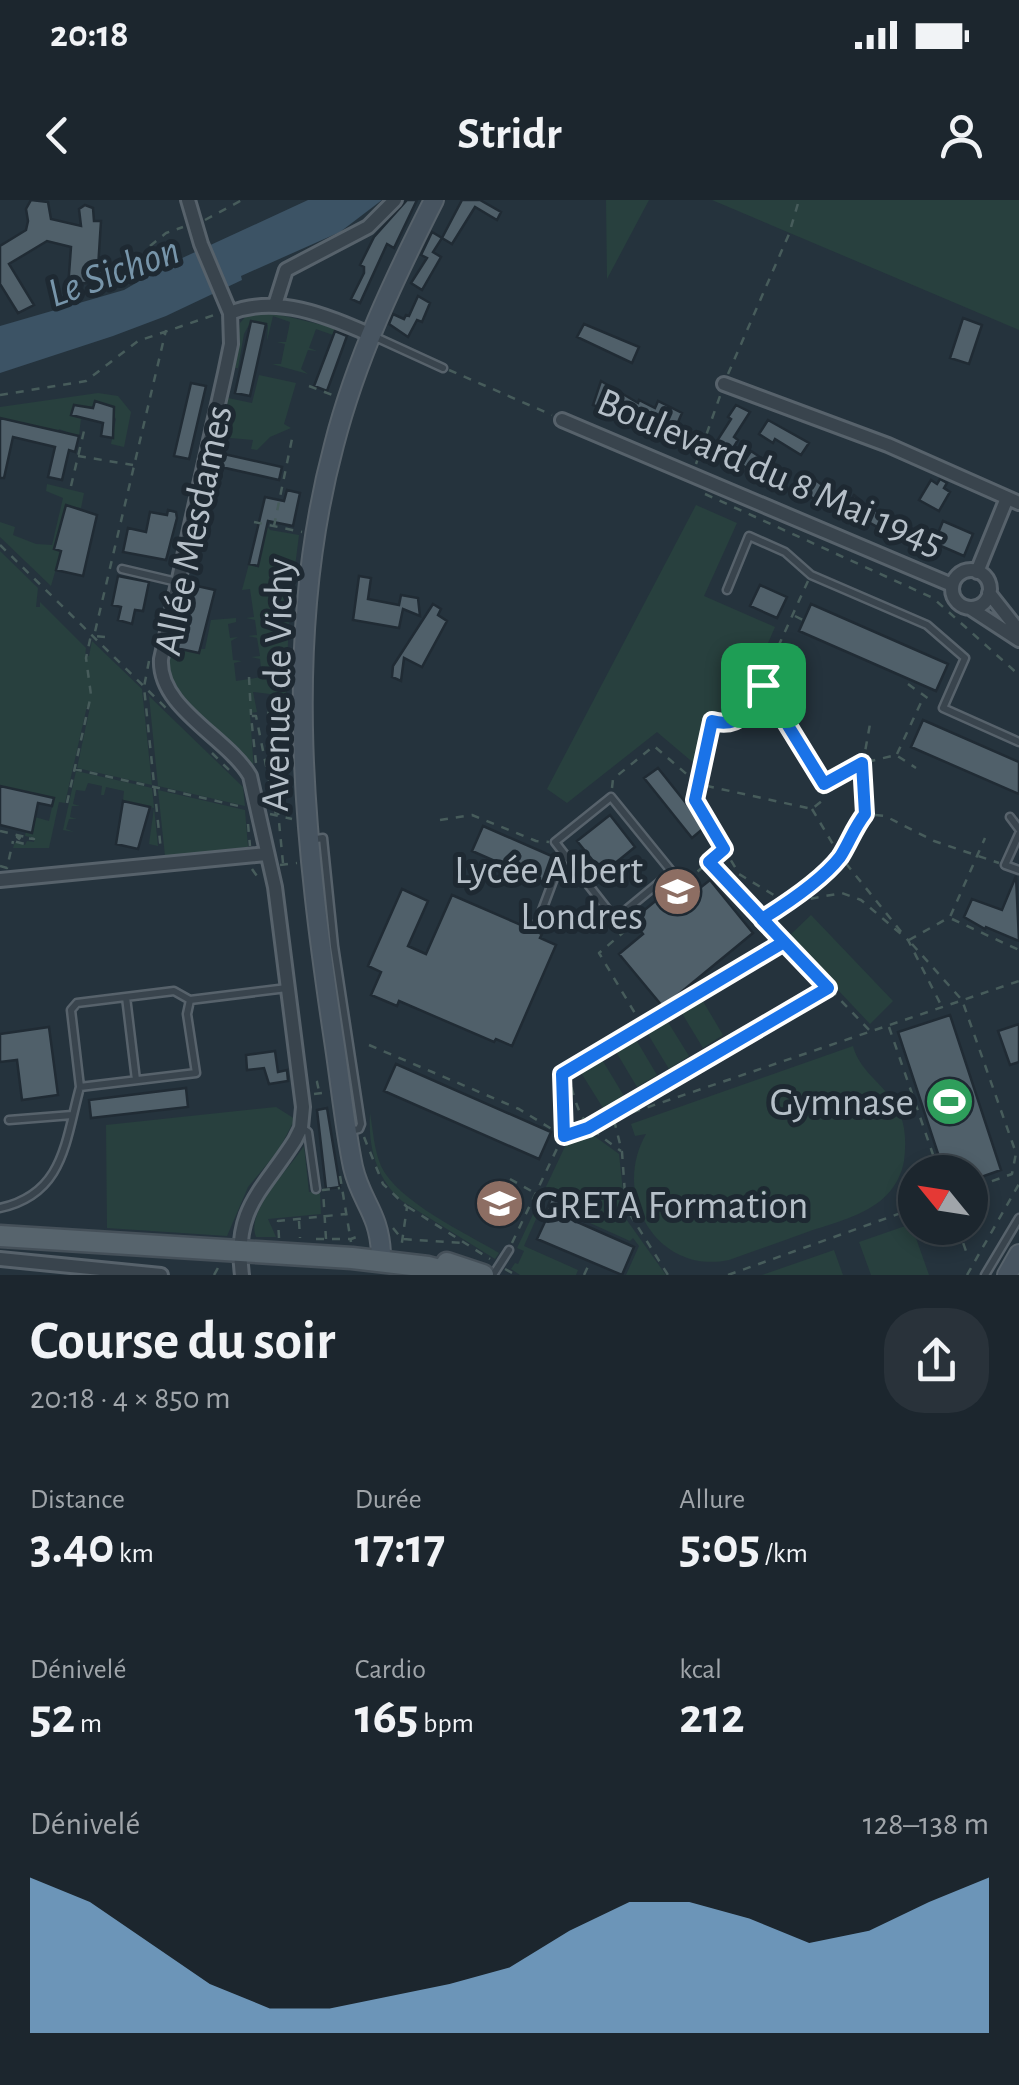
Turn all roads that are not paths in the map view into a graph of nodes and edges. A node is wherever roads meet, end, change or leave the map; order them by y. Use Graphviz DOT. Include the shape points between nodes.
graph roads {
  1 [pos="188,200"];
  2 [pos="395,200"];
  3 [pos="434,200"];
  4 [pos="275,304"];
  5 [pos="226,313"];
  6 [pos="371,335"];
  7 [pos="443,368"];
  8 [pos="724,384"];
  9 [pos="562,420"];
  10 [pos="1013,500"];
  11 [pos="122,570"];
  12 [pos="978,572"];
  13 [pos="178,582"];
  14 [pos="952,586"];
  15 [pos="726,590"];
  16 [pos="989,593"];
  17 [pos="970,608"];
  18 [pos="1019,631"];
  19 [pos="1019,640"];
  20 [pos="1019,742"];
  21 [pos="1010,817"];
  22 [pos="1019,831"];
  23 [pos="316,839"];
  24 [pos="266,854"];
  25 [pos="563,854"];
  26 [pos="1019,870"];
  27 [pos="0,880"];
  28 [pos="538,921"];
  29 [pos="288,988"];
  30 [pos="126,996"];
  31 [pos="190,1000"];
  32 [pos="136,1080"];
  33 [pos="80,1087"];
  34 [pos="72,1115"];
  35 [pos="9,1120"];
  36 [pos="301,1128"];
  37 [pos="348,1128"];
  38 [pos="316,1188"];
  39 [pos="0,1208"];
  40 [pos="1019,1218"];
  41 [pos="0,1236"];
  42 [pos="241,1250"];
  43 [pos="509,1250"];
  44 [pos="376,1254"];
  45 [pos="1019,1254"];
  46 [pos="0,1259"];
  47 [pos="491,1270"];
  48 [pos="162,1275"];
  49 [pos="242,1275"];
  50 [pos="458,1275"];
  51 [pos="493,1275"];
  52 [pos="985,1275"];
  53 [pos="1006,1275"];
  1 -- 5 [label="street"];
  2 -- 4 [label="street" via="368,227 286,270"];
  3 -- 6 [label="main road, Avenue de Vichy"];
  4 -- 5 [label="street"];
  4 -- 6 [label="street"];
  5 -- 13 [label="street, Allée Mesdames" via="232,326 228,359"];
  6 -- 7 [label="lane"];
  6 -- 23 [label="main road, Avenue de Vichy" via="334,444 310,562 302,708"];
  8 -- 10 [label="street"];
  9 -- 14 [label="street, Boulevard du 8 Mai 1945"];
  10 -- 12 [label="street"];
  11 -- 13 [label="lane"];
  12 -- 14 [label="street" via="962,572"];
  12 -- 16 [label="street"];
  13 -- 24 [label="street, Allée Mesdames" via="161,675 173,697 246,770"];
  14 -- 17 [label="street" via="958,603"];
  15 -- 20 [label="lane" via="750,536 785,552 810,575 927,626 965,658 943,708"];
  16 -- 17 [label="street"];
  16 -- 18 [label="street"];
  17 -- 19 [label="street, Boulevard du 8 Mai 1945"];
  21 -- 22 [label="lane"];
  22 -- 26 [label="lane" via="1005,865"];
  23 -- 37 [label="main road, Avenue de Vichy" via="315,909 334,1076"];
  23 -- 37 [label="lane" via="361,1124"];
  24 -- 27 [label="street"];
  24 -- 29 [label="street, Allée Mesdames"];
  25 -- 25 [label="lane" via="555,842 611,797 672,872 614,919"];
  25 -- 28 [label="lane"];
  29 -- 31 [label="lane"];
  29 -- 36 [label="street, Allée Mesdames"];
  30 -- 31 [label="lane" via="174,991"];
  30 -- 32 [label="lane"];
  30 -- 33 [label="lane" via="76,1003 71,1010"];
  31 -- 32 [label="lane" via="196,1073"];
  32 -- 33 [label="lane"];
  33 -- 34 [label="lane"];
  34 -- 35 [label="lane"];
  34 -- 39 [label="lane" via="47,1185"];
  36 -- 38 [label="lane, Allée Mesdames" via="308,1132"];
  36 -- 42 [label="street" via="247,1209"];
  37 -- 44 [label="main road, Avenue de Vichy" via="345,1172"];
  40 -- 52 [label="lane"];
  41 -- 42 [label="main road"];
  42 -- 44 [label="main road"];
  42 -- 49 [label="street"];
  43 -- 47 [label="lane"];
  44 -- 47 [label="main road"];
  44 -- 50 [label="main road"];
  45 -- 53 [label="main road"];
  46 -- 48 [label="street"];
  47 -- 51 [label="lane"];
}
